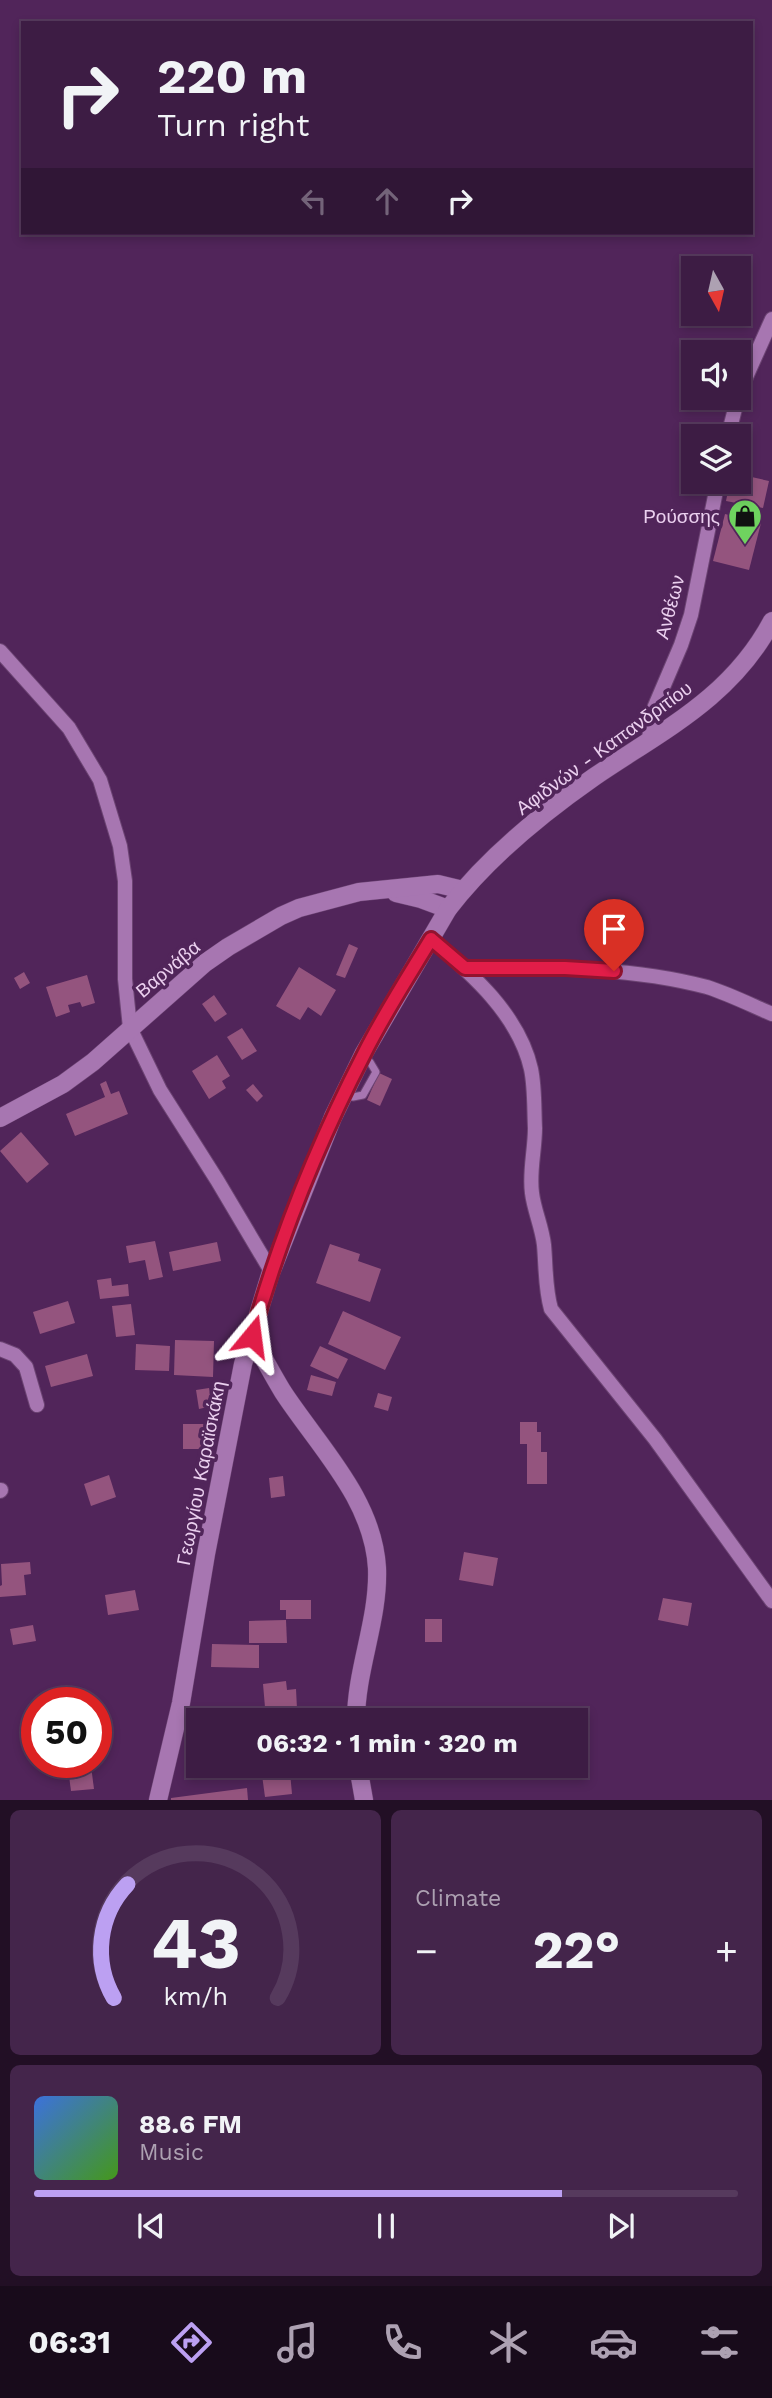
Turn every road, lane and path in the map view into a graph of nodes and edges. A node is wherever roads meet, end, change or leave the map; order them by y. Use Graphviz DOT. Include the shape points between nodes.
graph roads {
  1 [pos="772,319"];
  2 [pos="751,367"];
  3 [pos="715,494"];
  4 [pos="772,621"];
  5 [pos="0,651"];
  6 [pos="649,740"];
  7 [pos="383,890"];
  8 [pos="463,890"];
  9 [pos="448,909"];
  10 [pos="431,939"];
  11 [pos="465,968"];
  12 [pos="772,1014"];
  13 [pos="130,1028"];
  14 [pos="370,1062"];
  15 [pos="352,1097"];
  16 [pos="0,1118"];
  17 [pos="271,1271"];
  18 [pos="252,1336"];
  19 [pos="0,1349"];
  20 [pos="37,1405"];
  21 [pos="772,1601"];
  22 [pos="357,1708"];
  23 [pos="360,1778"];
  24 [pos="158,1800"];
  25 [pos="364,1800"];
  1 -- 2 [label="street"];
  3 -- 6 [label="street, Ανθέων" via="691,615 652,713"];
  4 -- 6 [label="main road, Αφιδνών - Καπανδριτίου" via="735,675 700,708"];
  5 -- 13 [label="street" via="69,728 100,780 110,808 125,881"];
  6 -- 8 [label="main road, Αφιδνών - Καπανδριτίου" via="544,814"];
  7 -- 8 [label="main road, Βαρνάβα" via="438,884"];
  7 -- 9 [label="main road, Βαρνάβα"];
  7 -- 13 [label="main road, Βαρνάβα" via="344,895 281,916 205,963"];
  8 -- 9 [label="main road, Αφιδνών - Καπανδριτίου"];
  9 -- 10 [label="main road, Αφιδνών - Καπανδριτίου"];
  10 -- 11 [label="street"];
  10 -- 17 [label="main road, Γεωργίου Καραϊσκάκη" via="358,1064"];
  11 -- 12 [label="street" via="565,968 663,977 710,988"];
  11 -- 21 [label="street" via="513,1027 530,1064 535,1144 532,1194 544,1244 551,1309 654,1439"];
  13 -- 16 [label="main road, Βαρνάβα" via="64,1084"];
  13 -- 17 [label="street" via="160,1090"];
  14 -- 15 [label="lane" via="376,1072 363,1095"];
  17 -- 18 [label="main road, Γεωργίου Καραϊσκάκη"];
  18 -- 22 [label="main road" via="284,1393 350,1486 374,1544 377,1587"];
  18 -- 24 [label="main road, Γεωργίου Καραϊσκάκη"];
  19 -- 20 [label="street" via="15,1355 26,1367"];
  23 -- 25 [label="main road"];
}
